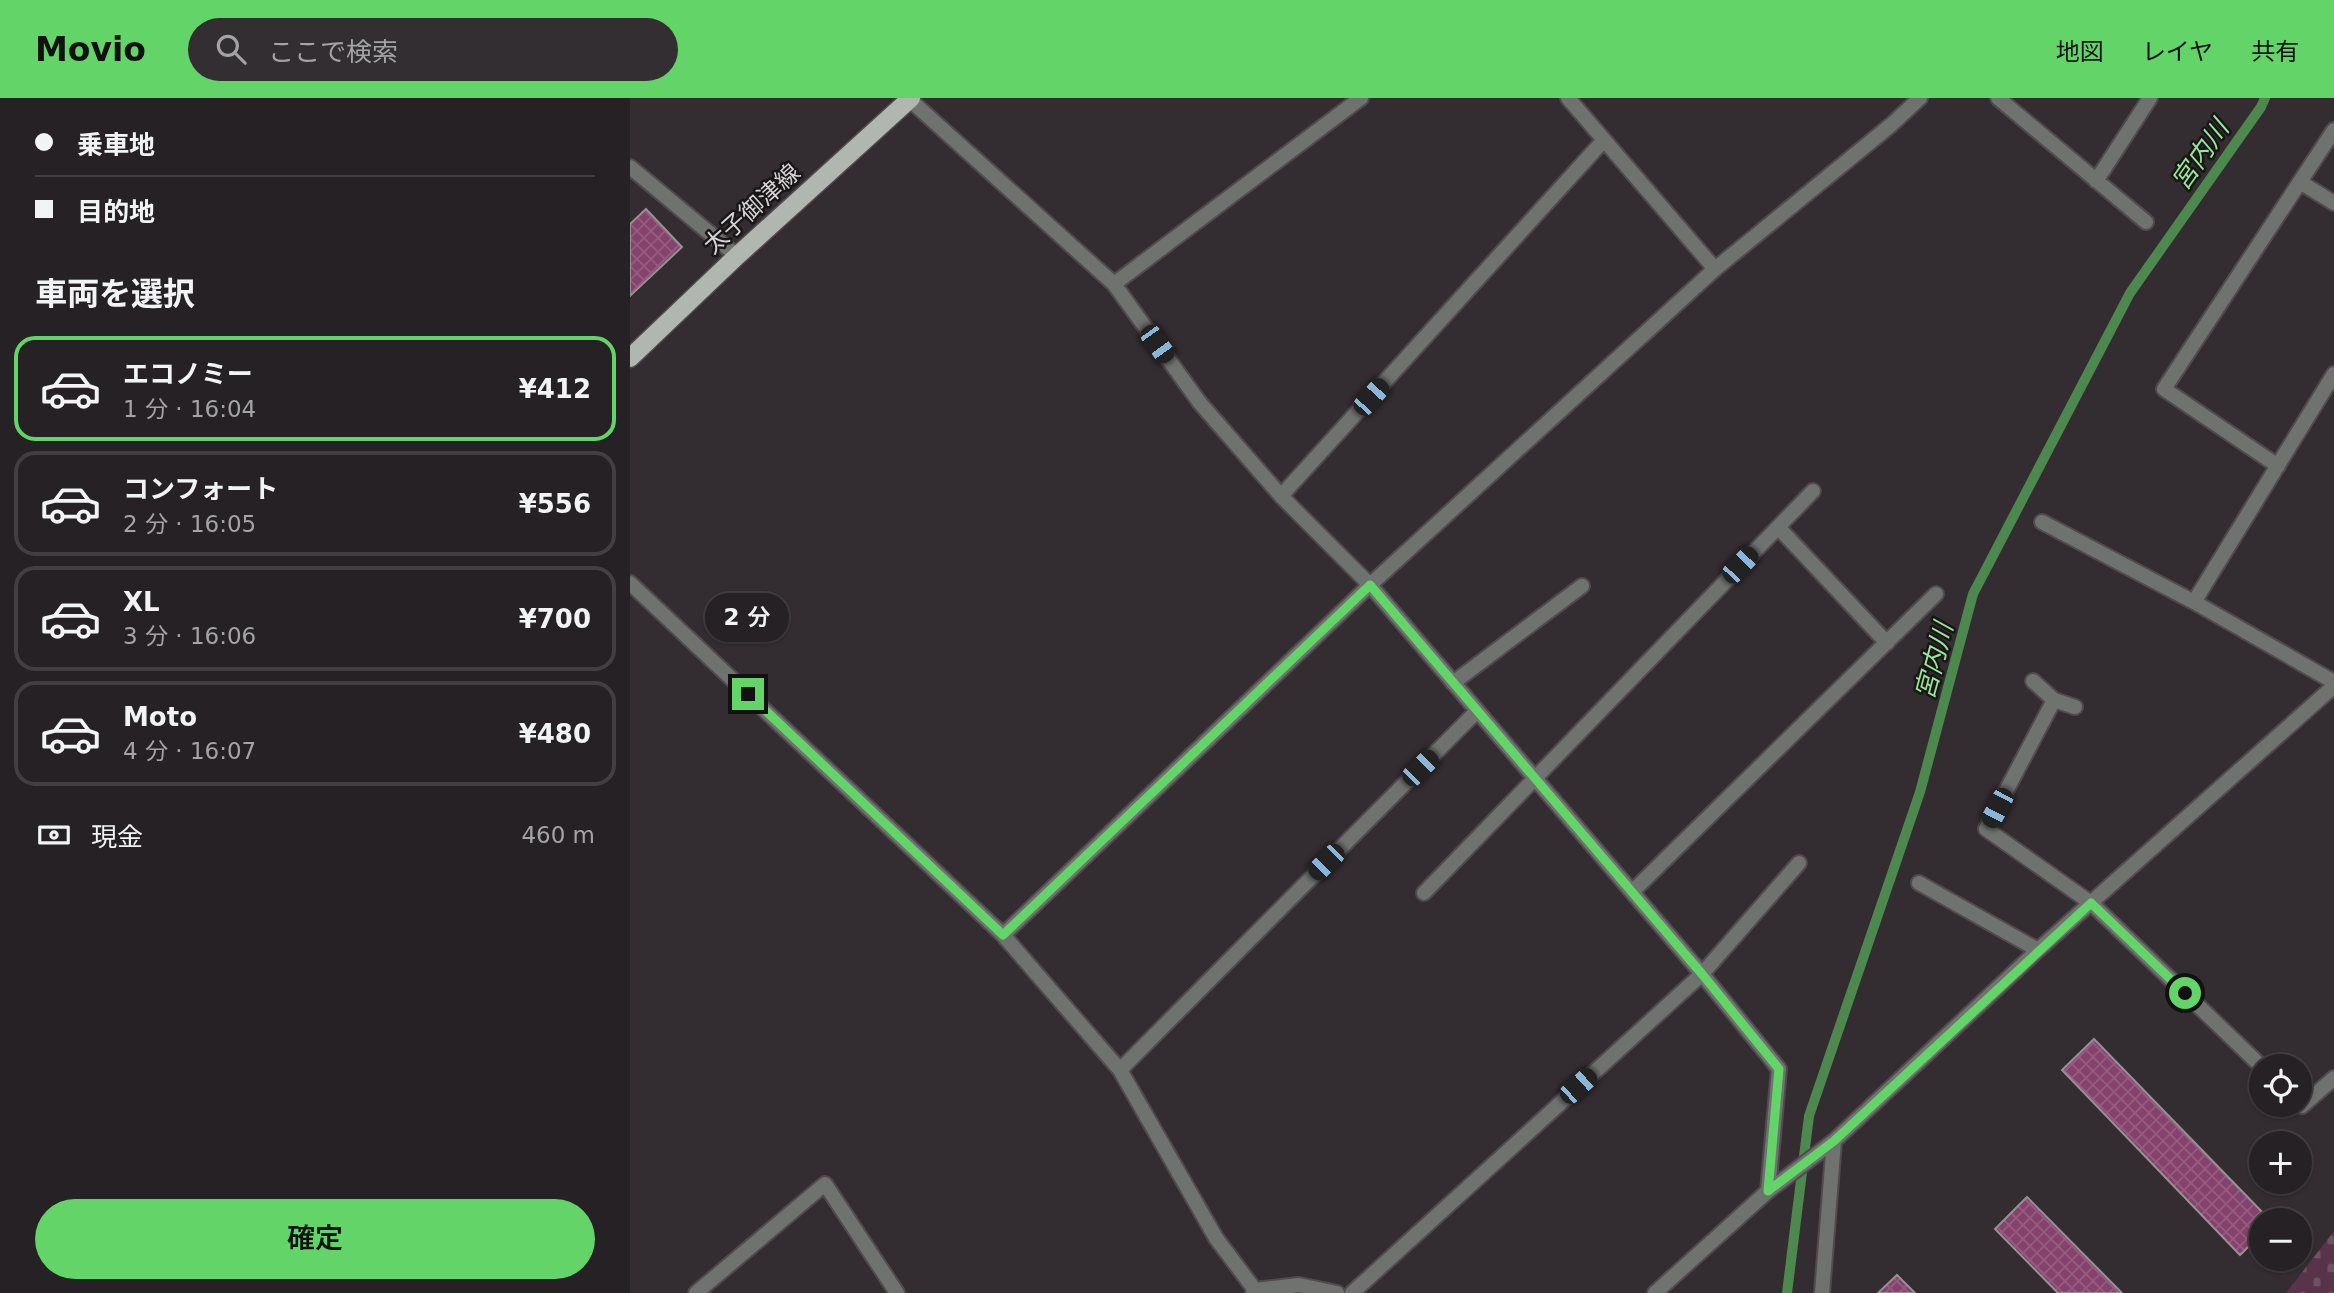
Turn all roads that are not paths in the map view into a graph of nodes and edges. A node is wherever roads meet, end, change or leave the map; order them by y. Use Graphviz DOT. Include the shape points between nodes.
graph roads {
  1 [pos="909,98"];
  2 [pos="1361,98"];
  3 [pos="1568,98"];
  4 [pos="1920,98"];
  5 [pos="1998,98"];
  6 [pos="2150,98"];
  7 [pos="2334,130"];
  8 [pos="1604,140"];
  9 [pos="630,167"];
  10 [pos="2096,181"];
  11 [pos="2300,182"];
  12 [pos="2334,203"];
  13 [pos="2146,222"];
  14 [pos="737,256"];
  15 [pos="1715,269"];
  16 [pos="1114,284"];
  17 [pos="630,358"];
  18 [pos="2334,374"];
  19 [pos="2277,466"];
  20 [pos="1813,491"];
  21 [pos="1282,496"];
  22 [pos="2042,522"];
  23 [pos="1778,527"];
  24 [pos="630,583"];
  25 [pos="1370,585"];
  26 [pos="1582,586"];
  27 [pos="1936,594"];
  28 [pos="2194,602"];
  29 [pos="1887,643"];
  30 [pos="2033,681"];
  31 [pos="1453,682"];
  32 [pos="2334,684"];
  33 [pos="2054,699"];
  34 [pos="2075,707"];
  35 [pos="1476,711"];
  36 [pos="1534,777"];
  37 [pos="1799,863"];
  38 [pos="1919,883"];
  39 [pos="1632,892"];
  40 [pos="1424,893"];
  41 [pos="2091,903"];
  42 [pos="1003,935"];
  43 [pos="2038,950"];
  44 [pos="1702,974"];
  45 [pos="2249,1054"];
  46 [pos="1120,1070"];
  47 [pos="2334,1078"];
  48 [pos="2312,1097"];
  49 [pos="1834,1141"];
  50 [pos="1768,1191"];
  51 [pos="1255,1292"];
  52 [pos="696,1293"];
  53 [pos="897,1293"];
  54 [pos="1337,1293"];
  55 [pos="1352,1293"];
  56 [pos="1655,1293"];
  57 [pos="1822,1293"];
  1 -- 14 [label="main road, 太子御津線"];
  1 -- 16 [label="street"];
  2 -- 16 [label="street"];
  3 -- 8 [label="street"];
  4 -- 15 [label="street"];
  5 -- 10 [label="street"];
  6 -- 10 [label="street"];
  7 -- 11 [label="street"];
  8 -- 15 [label="street"];
  8 -- 21 [label="street"];
  9 -- 14 [label="street"];
  10 -- 13 [label="street"];
  11 -- 12 [label="street"];
  11 -- 19 [label="street" via="2164,389"];
  14 -- 17 [label="main road, 太子御津線"];
  15 -- 25 [label="street"];
  16 -- 21 [label="street" via="1200,403"];
  18 -- 19 [label="street"];
  19 -- 28 [label="street"];
  20 -- 23 [label="street"];
  21 -- 25 [label="street"];
  22 -- 28 [label="street"];
  23 -- 29 [label="street"];
  23 -- 36 [label="street"];
  24 -- 42 [label="street"];
  25 -- 31 [label="street"];
  25 -- 42 [label="street"];
  26 -- 31 [label="street"];
  27 -- 29 [label="street"];
  28 -- 32 [label="street"];
  29 -- 39 [label="street"];
  30 -- 33 [label="street"];
  31 -- 35 [label="street"];
  32 -- 41 [label="street"];
  33 -- 34 [label="street"];
  33 -- 41 [label="street" via="1986,830"];
  35 -- 36 [label="street"];
  35 -- 46 [label="street"];
  36 -- 39 [label="street"];
  36 -- 40 [label="street"];
  37 -- 44 [label="street"];
  38 -- 43 [label="street"];
  39 -- 44 [label="street"];
  41 -- 43 [label="street"];
  41 -- 45 [label="street"];
  42 -- 46 [label="street"];
  43 -- 49 [label="street"];
  44 -- 50 [label="street" via="1779,1069"];
  44 -- 55 [label="street"];
  46 -- 51 [label="street" via="1216,1238"];
  47 -- 48 [label="street"];
  49 -- 50 [label="street"];
  49 -- 57 [label="street"];
  50 -- 56 [label="street"];
  51 -- 54 [label="street" via="1299,1285"];
  52 -- 53 [label="street" via="825,1184"];
}
